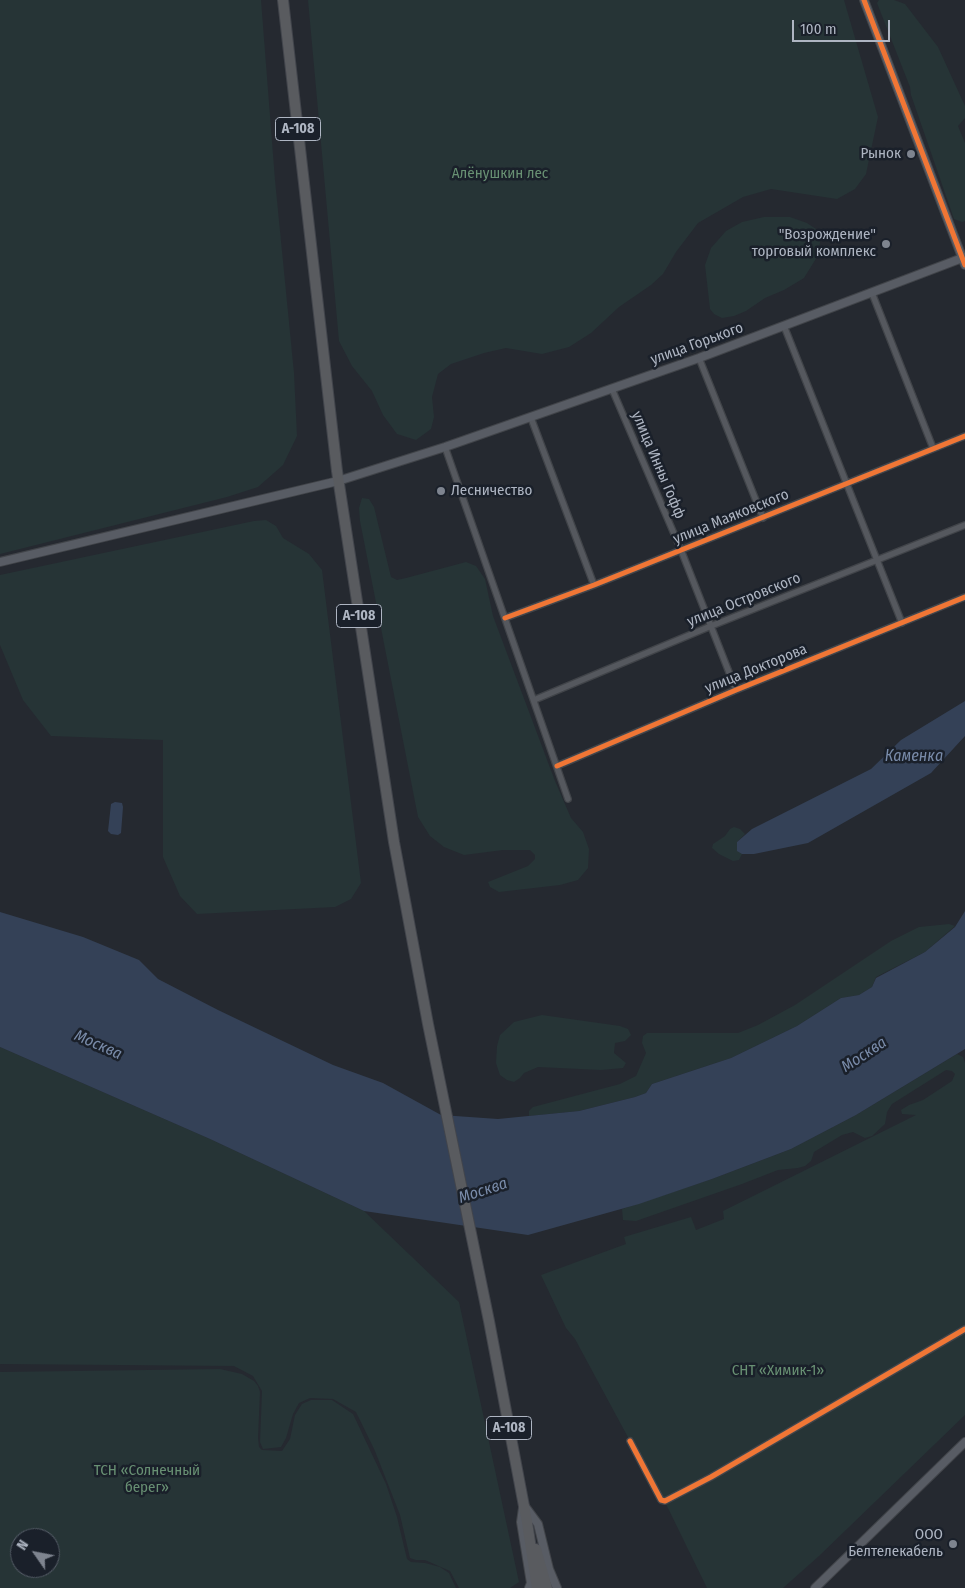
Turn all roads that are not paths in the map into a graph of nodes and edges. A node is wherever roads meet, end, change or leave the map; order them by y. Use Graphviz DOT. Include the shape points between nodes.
graph roads {
  1 [pos="283,0"];
  2 [pos="864,0"];
  3 [pos="964,260"];
  4 [pos="872,293"];
  5 [pos="784,326"];
  6 [pos="699,358"];
  7 [pos="612,389"];
  8 [pos="531,418"];
  9 [pos="965,436"];
  10 [pos="446,447"];
  11 [pos="933,448"];
  12 [pos="338,481"];
  13 [pos="847,482"];
  14 [pos="763,518"];
  15 [pos="965,525"];
  16 [pos="681,550"];
  17 [pos="878,561"];
  18 [pos="0,562"];
  19 [pos="594,585"];
  20 [pos="965,597"];
  21 [pos="505,618"];
  22 [pos="902,623"];
  23 [pos="711,626"];
  24 [pos="736,690"];
  25 [pos="534,700"];
  26 [pos="557,766"];
  27 [pos="568,799"];
  28 [pos="965,1329"];
  29 [pos="630,1441"];
  30 [pos="965,1442"];
  31 [pos="523,1504"];
  32 [pos="527,1522"];
  33 [pos="529,1588"];
  34 [pos="537,1588"];
  35 [pos="547,1588"];
  36 [pos="557,1588"];
  37 [pos="815,1588"];
  1 -- 12 [label="highway, А-108"];
  2 -- 3 [label="main road"];
  3 -- 4 [label="main road, улица Горького"];
  4 -- 5 [label="main road, улица Горького"];
  4 -- 11 [label="street"];
  5 -- 6 [label="main road, улица Горького"];
  5 -- 13 [label="street"];
  6 -- 7 [label="main road, улица Горького"];
  6 -- 14 [label="street"];
  7 -- 8 [label="main road, улица Горького"];
  7 -- 16 [label="street, улица Инны Гофф"];
  8 -- 10 [label="main road, улица Горького"];
  8 -- 19 [label="street"];
  9 -- 11 [label="street, улица Маяковского"];
  10 -- 12 [label="main road, улица Горького"];
  10 -- 21 [label="street"];
  11 -- 13 [label="street, улица Маяковского"];
  12 -- 18 [label="main road, улица Горького"];
  12 -- 31 [label="highway, А-108" via="394,842"];
  13 -- 14 [label="street, улица Маяковского"];
  13 -- 17 [label="street"];
  14 -- 16 [label="street, улица Маяковского"];
  15 -- 17 [label="street, улица Островского"];
  16 -- 19 [label="street, улица Маяковского"];
  16 -- 23 [label="street, улица Инны Гофф"];
  17 -- 22 [label="street"];
  17 -- 23 [label="street, улица Островского"];
  19 -- 21 [label="street, улица Маяковского"];
  20 -- 22 [label="street, улица Докторова"];
  21 -- 25 [label="street"];
  22 -- 24 [label="street, улица Докторова"];
  23 -- 24 [label="street, улица Инны Гофф"];
  23 -- 25 [label="street, улица Островского"];
  24 -- 26 [label="street, улица Докторова"];
  25 -- 26 [label="street"];
  26 -- 27 [label="street"];
  28 -- 29 [label="street" via="712,1477 665,1501 661,1500"];
  30 -- 37 [label="main road"];
  31 -- 32 [label="highway, А-108"];
  31 -- 33 [label="main road" via="521,1522 532,1583"];
  31 -- 36 [label="main road" via="538,1524"];
  32 -- 34 [label="highway, А-108"];
  32 -- 35 [label="highway, А-108"];
}
